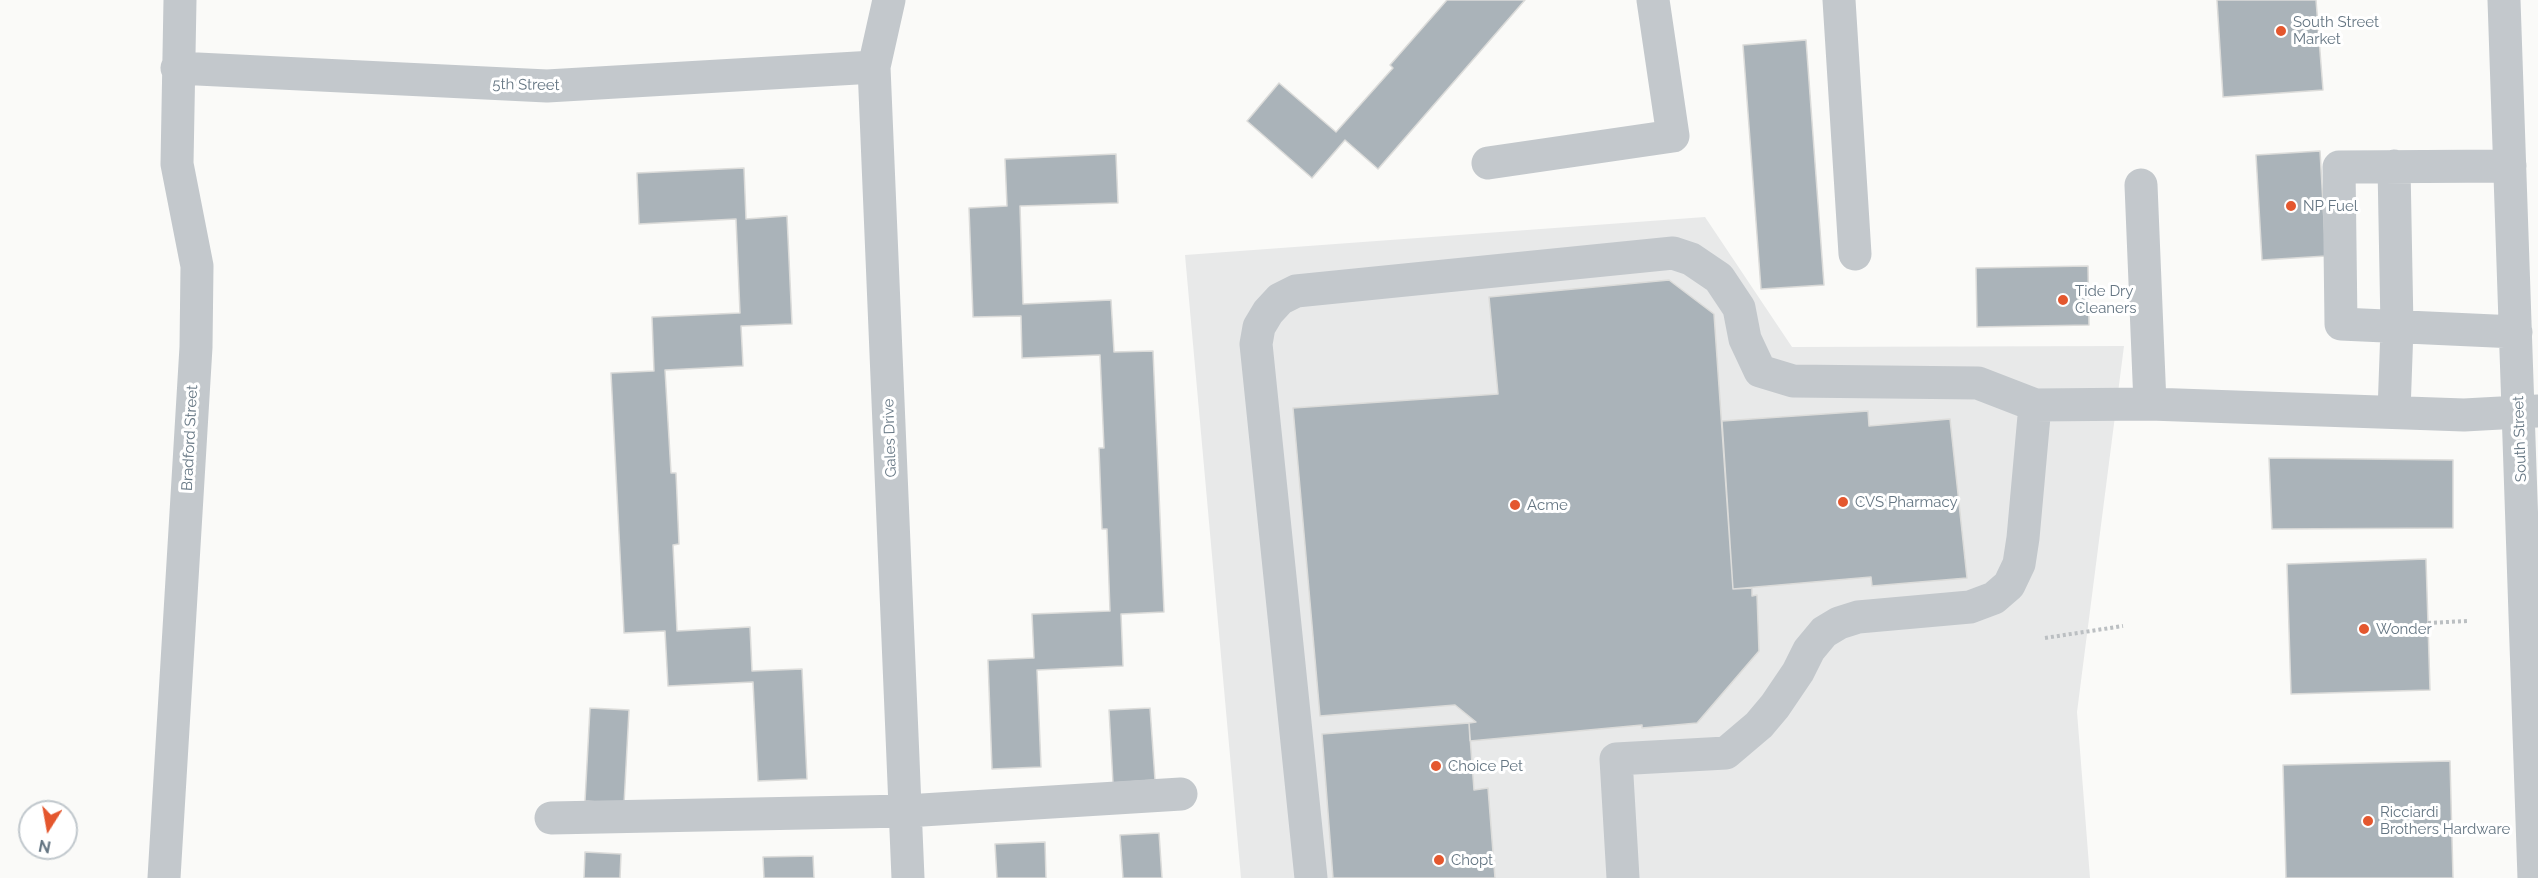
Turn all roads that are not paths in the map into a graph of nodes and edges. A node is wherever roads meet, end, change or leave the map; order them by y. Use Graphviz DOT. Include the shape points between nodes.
graph roads {
  1 [pos="180,0"];
  2 [pos="889,0"];
  3 [pos="1653,0"];
  4 [pos="1839,0"];
  5 [pos="2504,0"];
  6 [pos="874,67"];
  7 [pos="177,68"];
  8 [pos="1488,163"];
  9 [pos="2394,166"];
  10 [pos="2510,166"];
  11 [pos="2140,185"];
  12 [pos="1855,254"];
  13 [pos="2526,290"];
  14 [pos="2397,328"];
  15 [pos="2516,332"];
  16 [pos="2150,404"];
  17 [pos="2035,405"];
  18 [pos="2528,411"];
  19 [pos="2394,412"];
  20 [pos="2533,638"];
  21 [pos="1181,794"];
  22 [pos="906,811"];
  23 [pos="551,818"];
  24 [pos="164,878"];
  25 [pos="908,878"];
  26 [pos="1311,878"];
  27 [pos="1623,878"];
  28 [pos="2534,878"];
  1 -- 7 [label="street, Bradford Street"];
  2 -- 6 [label="street, Gales Drive"];
  3 -- 8 [label="street" via="1673,136"];
  4 -- 12 [label="street"];
  5 -- 10 [label="street, South Street"];
  6 -- 7 [label="street, 5th Street" via="547,86"];
  6 -- 22 [label="street, Gales Drive"];
  7 -- 24 [label="street, Bradford Street" via="177,164 197,266 194,380"];
  9 -- 10 [label="street"];
  9 -- 14 [label="street"];
  9 -- 14 [label="street" via="2339,167 2341,324"];
  10 -- 13 [label="street, South Street"];
  11 -- 16 [label="street"];
  13 -- 15 [label="street, South Street"];
  14 -- 15 [label="street"];
  14 -- 19 [label="street"];
  15 -- 18 [label="street, South Street"];
  16 -- 17 [label="street"];
  16 -- 19 [label="street"];
  17 -- 26 [label="street" via="1978,383 1793,381 1760,371 1744,339 1739,308 1719,278 1691,259 1673,253 1296,291 1280,299 1259,327 1256,344"];
  17 -- 27 [label="street" via="2023,538 2019,564 2009,585 1994,598 1970,607 1858,617 1839,623 1824,632 1809,650 1798,672 1759,725 1726,753 1616,759"];
  18 -- 19 [label="street" via="2464,415"];
  18 -- 20 [label="street, South Street"];
  20 -- 28 [label="street, South Street"];
  21 -- 22 [label="street"];
  22 -- 23 [label="street"];
  22 -- 25 [label="street, Gales Drive"];
}
